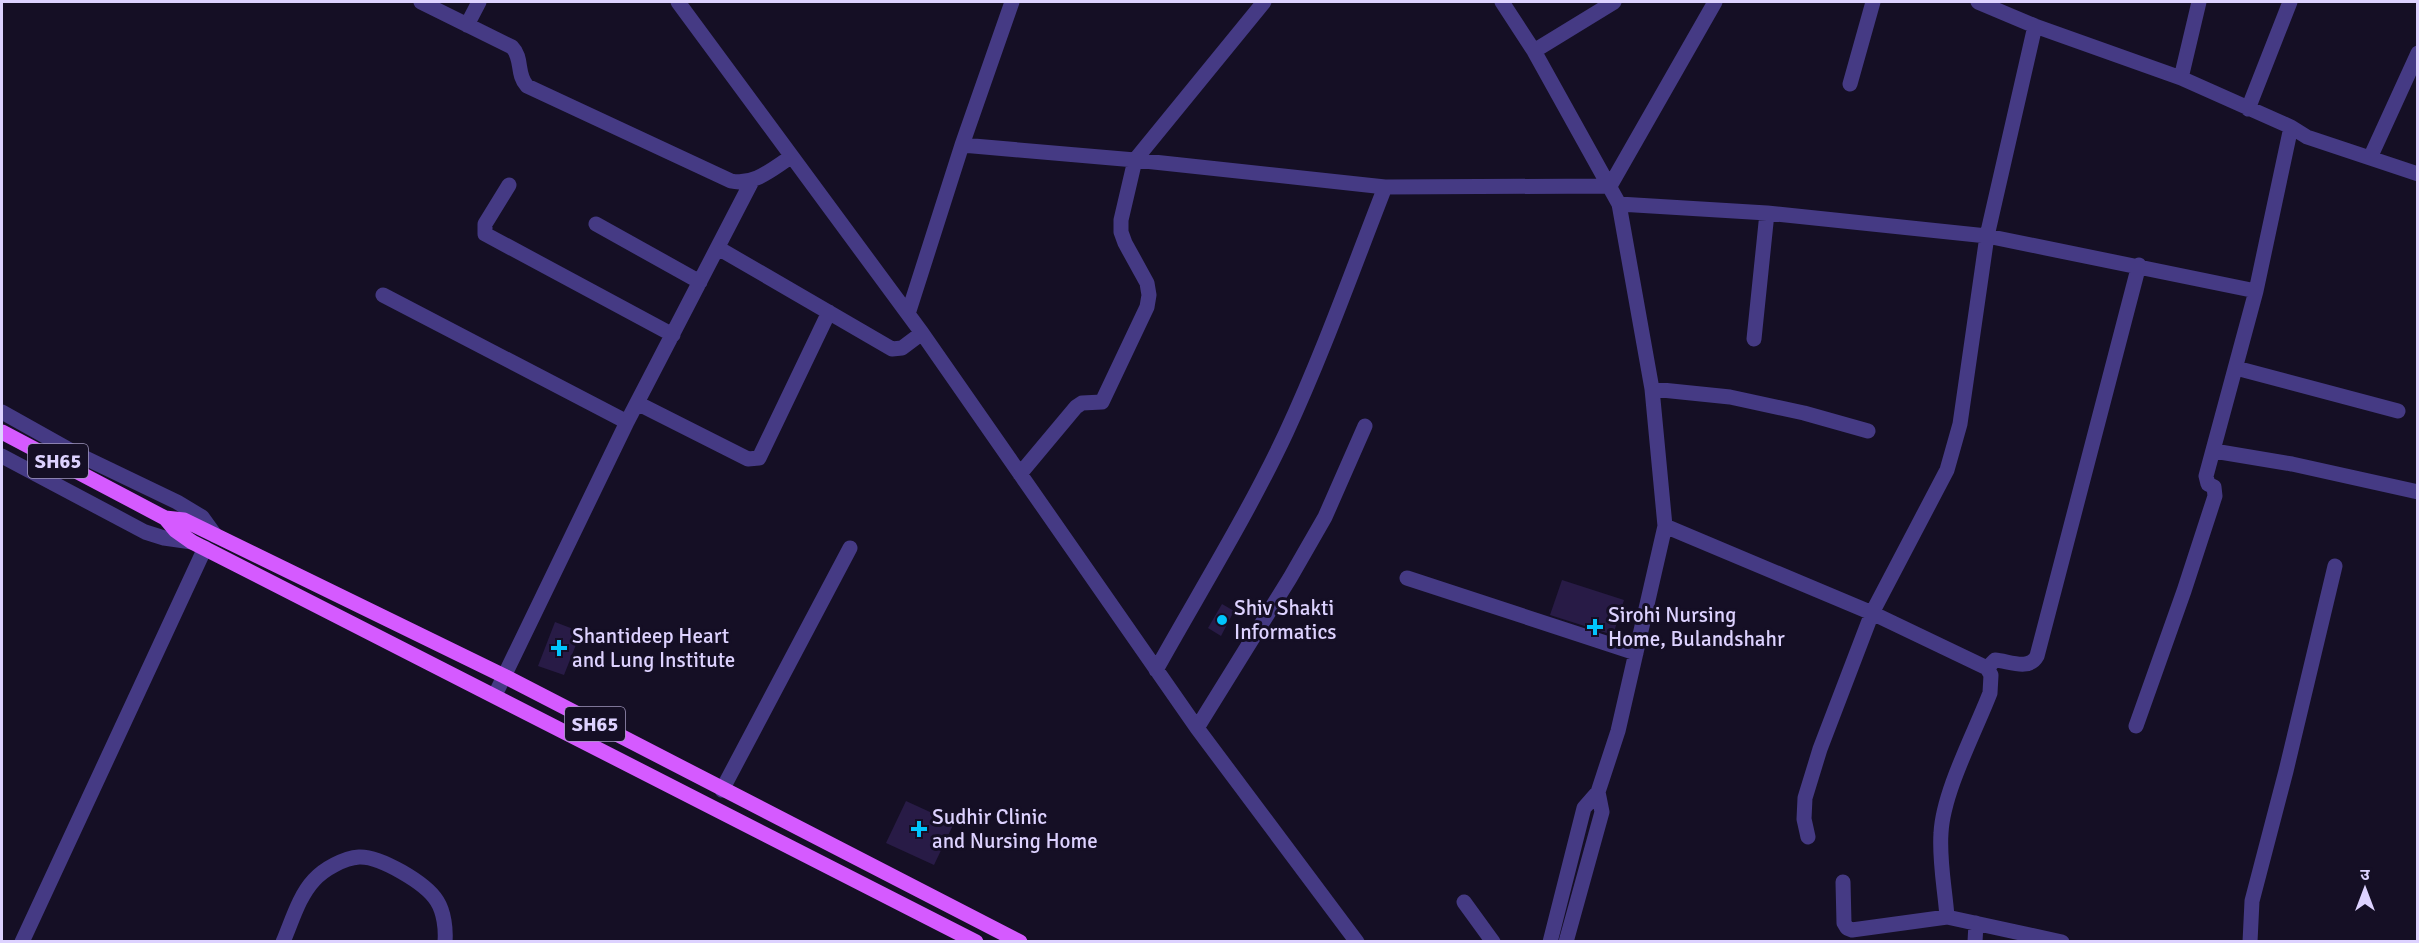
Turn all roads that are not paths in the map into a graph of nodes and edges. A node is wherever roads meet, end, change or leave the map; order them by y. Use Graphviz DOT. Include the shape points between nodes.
graph roads {
  1 [pos="421,2"];
  2 [pos="479,2"];
  3 [pos="678,2"];
  4 [pos="1012,2"];
  5 [pos="1264,2"];
  6 [pos="1502,2"];
  7 [pos="1614,2"];
  8 [pos="1715,2"];
  9 [pos="1873,2"];
  10 [pos="1978,2"];
  11 [pos="2199,2"];
  12 [pos="2290,2"];
  13 [pos="467,25"];
  14 [pos="2036,26"];
  15 [pos="1534,51"];
  16 [pos="2418,53"];
  17 [pos="2181,78"];
  18 [pos="1850,84"];
  19 [pos="2248,109"];
  20 [pos="2291,127"];
  21 [pos="962,145"];
  22 [pos="791,157"];
  23 [pos="2370,158"];
  24 [pos="1135,160"];
  25 [pos="2418,174"];
  26 [pos="752,181"];
  27 [pos="509,185"];
  28 [pos="1610,186"];
  29 [pos="1385,187"];
  30 [pos="1619,204"];
  31 [pos="1767,213"];
  32 [pos="596,224"];
  33 [pos="1987,236"];
  34 [pos="718,248"];
  35 [pos="2139,266"];
  36 [pos="700,282"];
  37 [pos="2256,291"];
  38 [pos="383,295"];
  39 [pos="829,312"];
  40 [pos="908,314"];
  41 [pos="922,333"];
  42 [pos="673,335"];
  43 [pos="1754,339"];
  44 [pos="2236,368"];
  45 [pos="1652,389"];
  46 [pos="637,404"];
  47 [pos="2398,411"];
  48 [pos="2,412"];
  49 [pos="627,422"];
  50 [pos="1365,426"];
  51 [pos="1868,430"];
  52 [pos="2,432"];
  53 [pos="2214,451"];
  54 [pos="2,456"];
  55 [pos="1020,474"];
  56 [pos="2418,492"];
  57 [pos="165,518"];
  58 [pos="1665,526"];
  59 [pos="215,535"];
  60 [pos="198,545"];
  61 [pos="850,548"];
  62 [pos="2335,566"];
  63 [pos="1407,578"];
  64 [pos="1872,613"];
  65 [pos="1636,653"];
  66 [pos="1987,668"];
  67 [pos="1156,669"];
  68 [pos="504,676"];
  69 [pos="495,695"];
  70 [pos="2136,726"];
  71 [pos="1197,728"];
  72 [pos="722,790"];
  73 [pos="1598,792"];
  74 [pos="1808,837"];
  75 [pos="1843,882"];
  76 [pos="1464,902"];
  77 [pos="1947,917"];
  78 [pos="1976,923"];
  79 [pos="22,942"];
  80 [pos="283,942"];
  81 [pos="445,942"];
  82 [pos="976,942"];
  83 [pos="1020,942"];
  84 [pos="1358,942"];
  85 [pos="1493,942"];
  86 [pos="1550,942"];
  87 [pos="1566,942"];
  88 [pos="1975,942"];
  89 [pos="2062,942"];
  90 [pos="2250,942"];
  1 -- 13 [label="street"];
  2 -- 13 [label="street"];
  3 -- 22 [label="street"];
  4 -- 21 [label="street"];
  5 -- 24 [label="street"];
  6 -- 15 [label="street"];
  7 -- 15 [label="street"];
  8 -- 28 [label="street"];
  9 -- 18 [label="street"];
  10 -- 14 [label="street"];
  11 -- 17 [label="street"];
  12 -- 19 [label="street"];
  13 -- 26 [label="street" via="517,52 521,80 527,86 731,181"];
  14 -- 17 [label="street"];
  14 -- 33 [label="street"];
  15 -- 28 [label="street"];
  16 -- 23 [label="street"];
  17 -- 19 [label="street"];
  19 -- 20 [label="street"];
  20 -- 23 [label="street"];
  20 -- 37 [label="street"];
  21 -- 24 [label="street"];
  21 -- 40 [label="street"];
  22 -- 26 [label="street"];
  22 -- 40 [label="street"];
  23 -- 25 [label="street"];
  24 -- 29 [label="street"];
  24 -- 55 [label="street" via="1121,232 1148,283 1147,307 1102,402 1076,407"];
  26 -- 34 [label="street"];
  27 -- 42 [label="street" via="485,224 485,234"];
  28 -- 29 [label="street"];
  28 -- 30 [label="street"];
  29 -- 67 [label="street" via="1317,364 1285,435"];
  30 -- 31 [label="street"];
  30 -- 45 [label="street"];
  31 -- 33 [label="street"];
  31 -- 43 [label="street"];
  32 -- 36 [label="street"];
  33 -- 35 [label="street"];
  33 -- 64 [label="street" via="1960,424 1947,470"];
  34 -- 36 [label="street"];
  34 -- 39 [label="street"];
  35 -- 37 [label="street"];
  35 -- 66 [label="street" via="2037,656 2026,664 1995,660"];
  36 -- 42 [label="street"];
  37 -- 44 [label="street"];
  38 -- 49 [label="street"];
  39 -- 41 [label="street" via="892,349 902,348"];
  39 -- 46 [label="street" via="759,458 748,459"];
  40 -- 41 [label="street"];
  41 -- 55 [label="street"];
  42 -- 46 [label="street"];
  44 -- 47 [label="street"];
  44 -- 53 [label="street"];
  45 -- 51 [label="street" via="1730,397"];
  45 -- 58 [label="street"];
  46 -- 49 [label="street"];
  48 -- 59 [label="street" via="77,454 177,502 202,517"];
  49 -- 68 [label="street"];
  50 -- 71 [label="street" via="1325,517"];
  52 -- 57 [label="main road, SH65"];
  53 -- 56 [label="street"];
  53 -- 70 [label="street" via="2206,476 2215,496"];
  54 -- 60 [label="street" via="145,532"];
  55 -- 67 [label="street"];
  57 -- 59 [label="main road, SH65" via="184,519"];
  57 -- 60 [label="main road, SH65"];
  58 -- 64 [label="street"];
  58 -- 65 [label="street"];
  59 -- 68 [label="main road, SH65"];
  60 -- 69 [label="main road, SH65"];
  60 -- 79 [label="street"];
  61 -- 72 [label="street"];
  62 -- 90 [label="street" via="2252,901"];
  63 -- 65 [label="street"];
  64 -- 66 [label="street"];
  64 -- 74 [label="street" via="1810,778 1804,819"];
  65 -- 73 [label="street"];
  66 -- 77 [label="street" via="1990,693 1943,815 1941,848"];
  67 -- 71 [label="street"];
  68 -- 69 [label="street"];
  68 -- 72 [label="main road, SH65"];
  69 -- 82 [label="main road, SH65"];
  71 -- 84 [label="street"];
  72 -- 83 [label="main road, SH65"];
  73 -- 86 [label="street" via="1584,808"];
  73 -- 87 [label="street" via="1602,812"];
  75 -- 77 [label="street" via="1844,923 1852,930"];
  76 -- 85 [label="street"];
  77 -- 78 [label="street"];
  78 -- 88 [label="street"];
  78 -- 89 [label="street"];
  80 -- 81 [label="street" via="303,894 314,879 334,865 359,857 383,863 419,883 437,901 445,921"];
}
